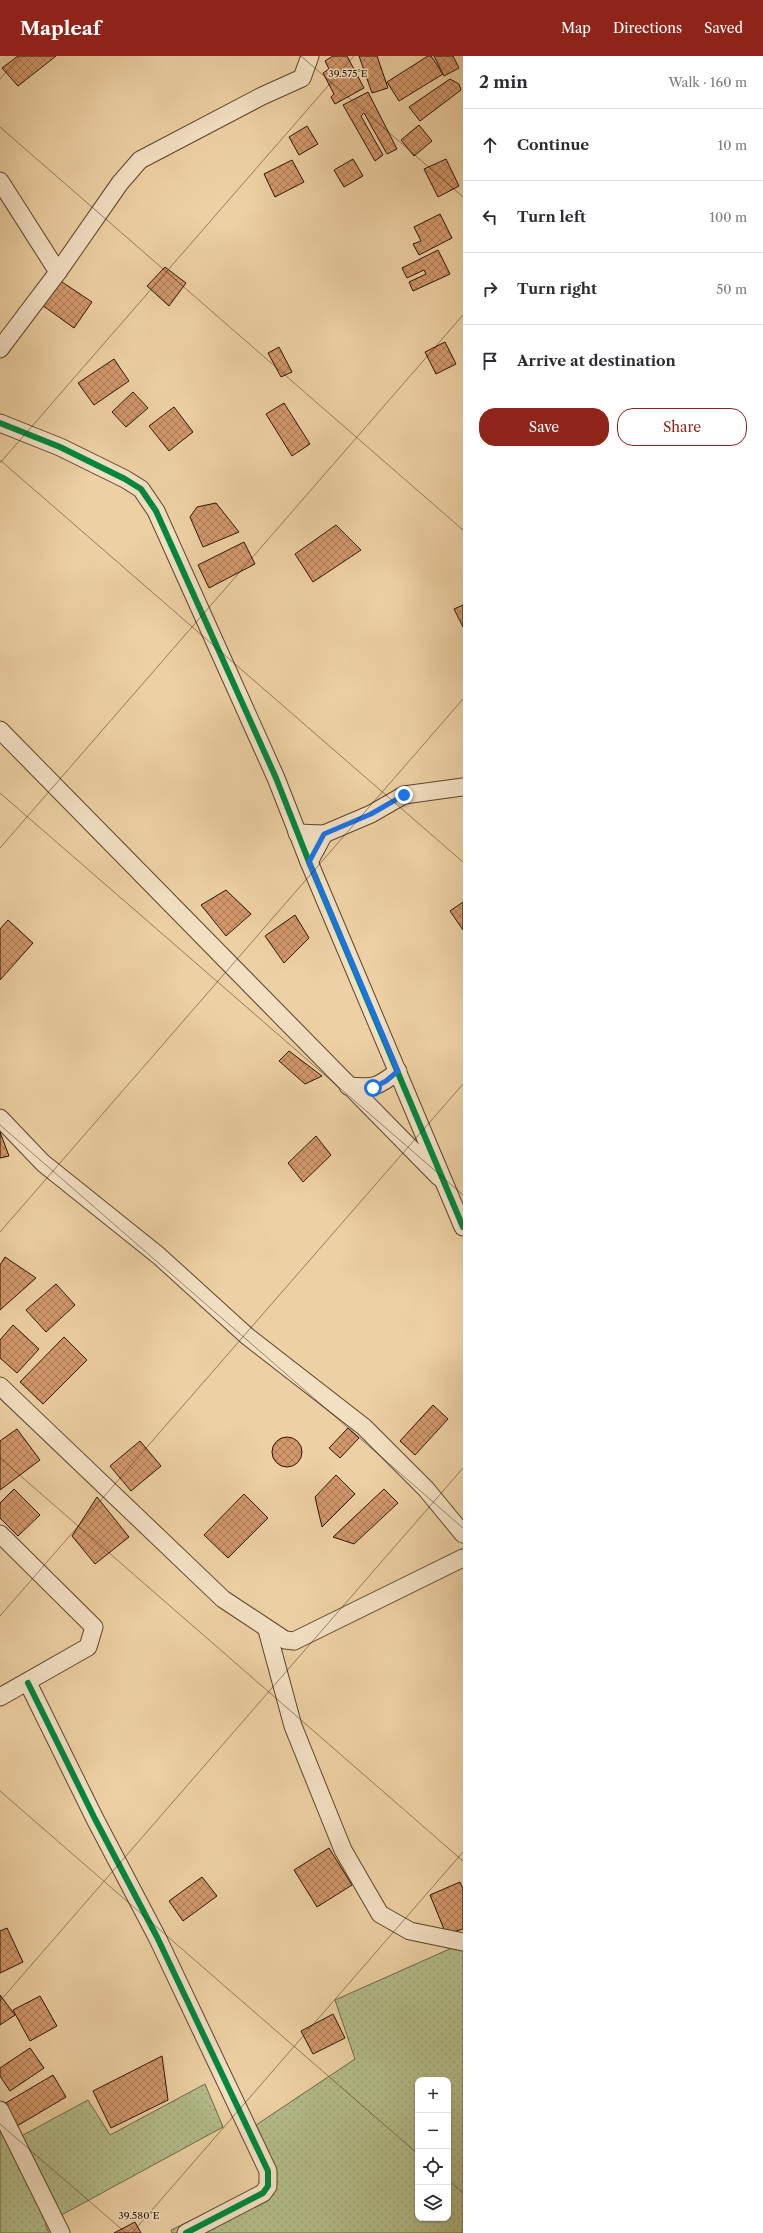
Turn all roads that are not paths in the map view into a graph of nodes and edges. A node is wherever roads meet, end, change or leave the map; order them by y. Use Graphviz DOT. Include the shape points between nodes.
graph roads {
  1 [pos="310,56"];
  2 [pos="0,181"];
  3 [pos="58,272"];
  4 [pos="0,350"];
  5 [pos="0,423"];
  6 [pos="0,730"];
  7 [pos="463,787"];
  8 [pos="297,833"];
  9 [pos="324,834"];
  10 [pos="309,862"];
  11 [pos="398,1071"];
  12 [pos="348,1086"];
  13 [pos="0,1118"];
  14 [pos="445,1183"];
  15 [pos="463,1226"];
  16 [pos="0,1386"];
  17 [pos="0,1534"];
  18 [pos="463,1534"];
  19 [pos="463,1558"];
  20 [pos="267,1630"];
  21 [pos="28,1683"];
  22 [pos="0,1698"];
  23 [pos="463,1942"];
  24 [pos="0,2110"];
  25 [pos="61,2233"];
  26 [pos="186,2233"];
  1 -- 3 [label="street" via="302,78 262,96 140,160 120,183"];
  2 -- 3 [label="street"];
  3 -- 4 [label="street"];
  5 -- 8 [label="street" via="60,447 125,478 141,489 156,511 273,771"];
  6 -- 12 [label="street"];
  7 -- 9 [label="street" via="404,795 371,814"];
  8 -- 9 [label="street"];
  8 -- 10 [label="street"];
  9 -- 10 [label="street"];
  10 -- 11 [label="street"];
  11 -- 12 [label="street" via="373,1088"];
  11 -- 14 [label="street"];
  12 -- 14 [label="street"];
  13 -- 18 [label="street" via="43,1163 159,1256 247,1336 364,1427 426,1489"];
  14 -- 15 [label="street"];
  16 -- 20 [label="street" via="223,1600"];
  17 -- 21 [label="street" via="94,1627 88,1647"];
  19 -- 20 [label="street" via="294,1641 285,1640"];
  20 -- 23 [label="street" via="293,1726 344,1850 380,1914 410,1931"];
  21 -- 22 [label="street"];
  21 -- 26 [label="street" via="95,1819 158,1937 268,2171 268,2186 263,2193"];
  24 -- 25 [label="street"];
}
